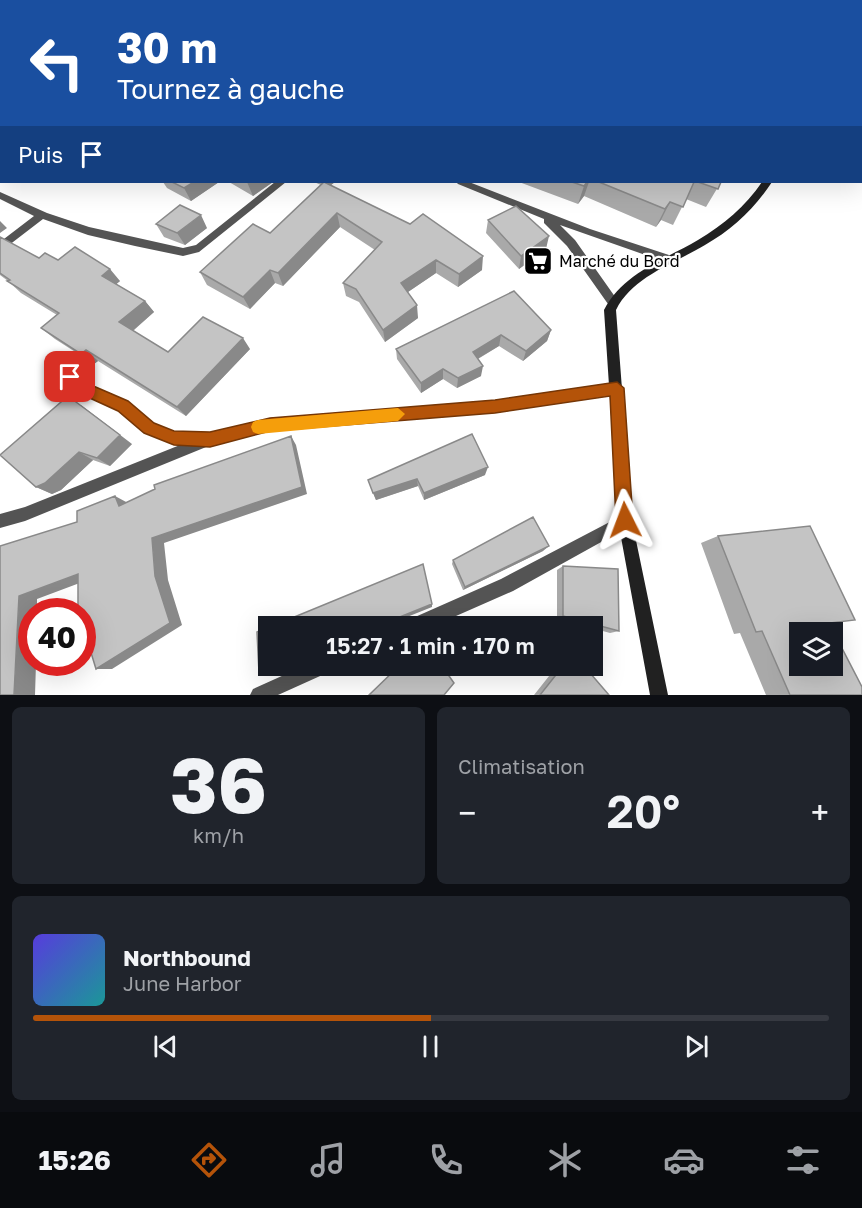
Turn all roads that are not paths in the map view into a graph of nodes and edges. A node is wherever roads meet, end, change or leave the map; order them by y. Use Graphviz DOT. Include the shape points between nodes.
graph roads {
  1 [pos="280,183"];
  2 [pos="463,183"];
  3 [pos="766,183"];
  4 [pos="0,195"];
  5 [pos="40,216"];
  6 [pos="544,216"];
  7 [pos="0,248"];
  8 [pos="671,260"];
  9 [pos="612,301"];
  10 [pos="70,377"];
  11 [pos="617,388"];
  12 [pos="210,440"];
  13 [pos="625,520"];
  14 [pos="0,521"];
  15 [pos="437,616"];
  16 [pos="301,676"];
  17 [pos="260,695"];
  18 [pos="659,695"];
  1 -- 5 [label="street" via="190,252 124,240"];
  2 -- 6 [label="street"];
  3 -- 8 [label="street" via="758,197 714,235"];
  4 -- 5 [label="street"];
  5 -- 7 [label="street"];
  6 -- 8 [label="street"];
  6 -- 9 [label="street" via="571,243"];
  8 -- 9 [label="street" via="625,287"];
  9 -- 11 [label="street"];
  10 -- 12 [label="street" via="86,390 123,406 149,428 174,438"];
  11 -- 12 [label="street" via="495,407 270,424"];
  11 -- 13 [label="street"];
  12 -- 14 [label="street"];
  13 -- 15 [label="street" via="507,585"];
  13 -- 18 [label="street"];
  16 -- 17 [label="street"];
}
